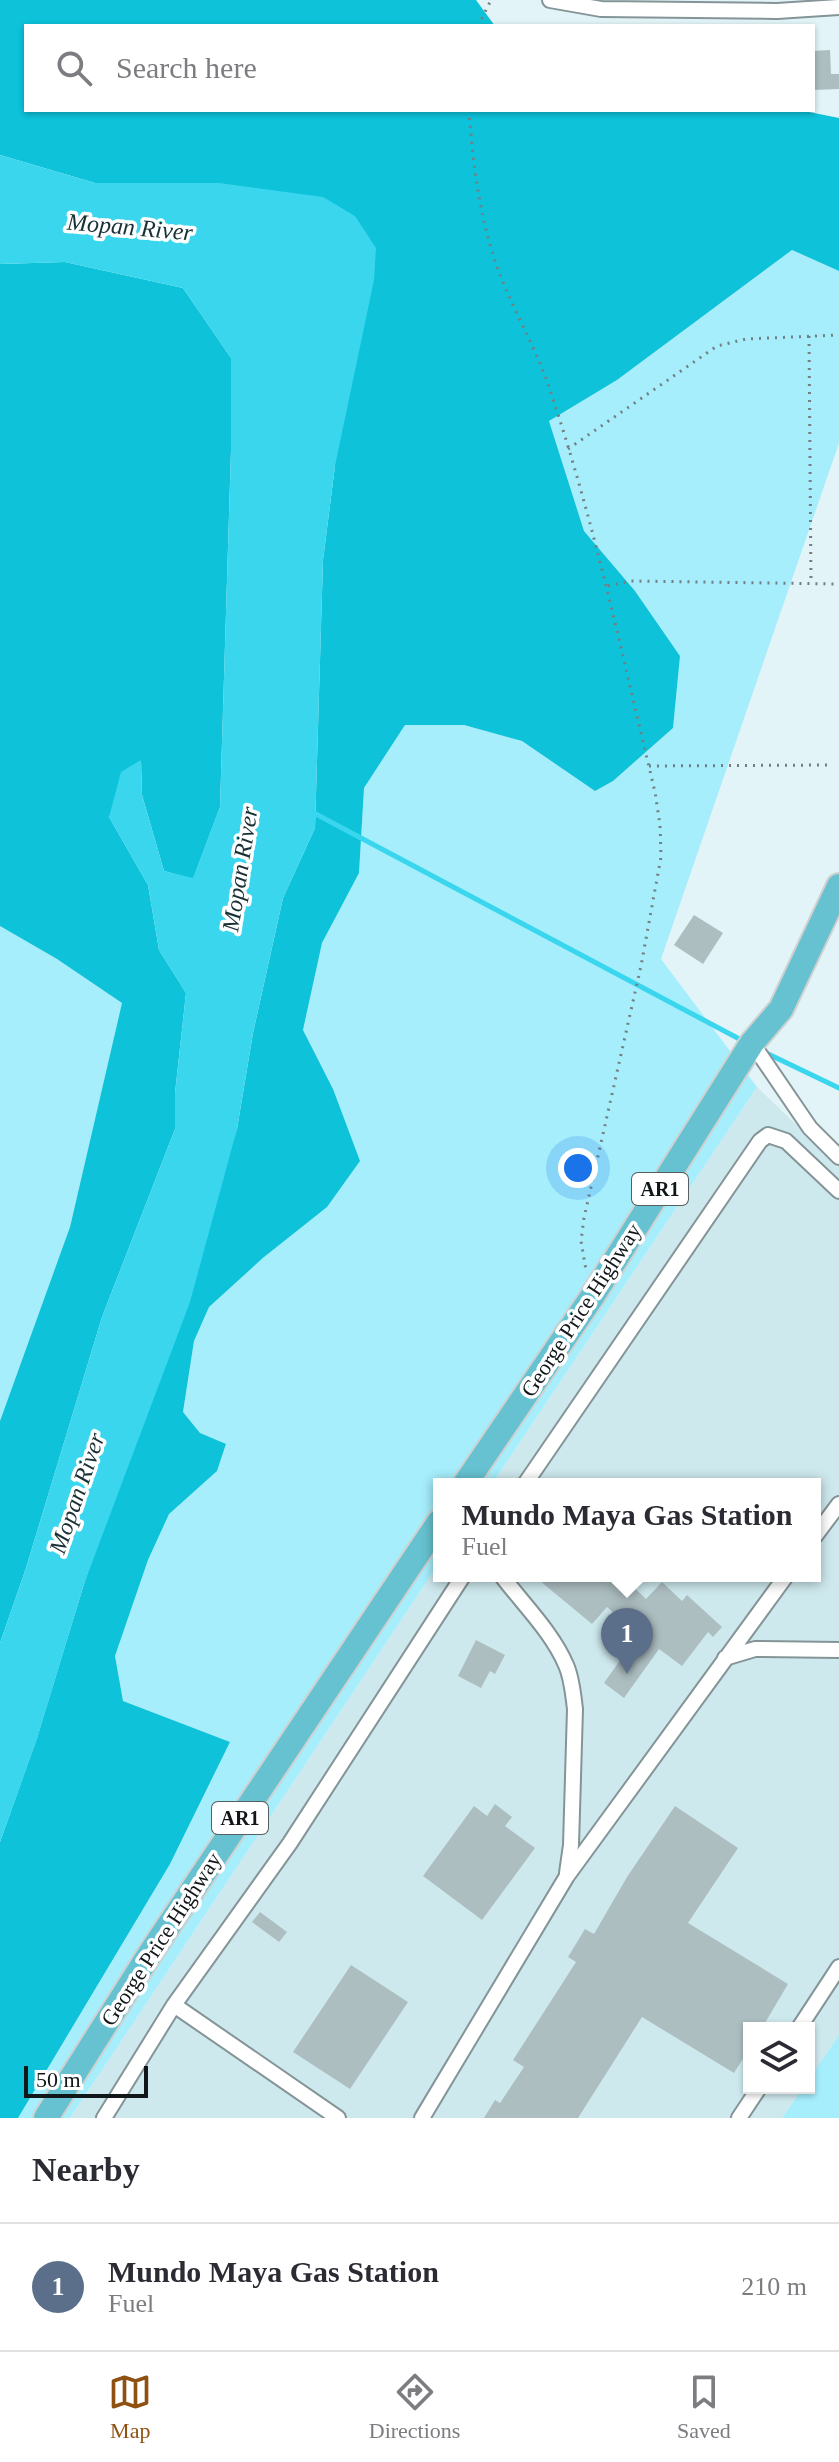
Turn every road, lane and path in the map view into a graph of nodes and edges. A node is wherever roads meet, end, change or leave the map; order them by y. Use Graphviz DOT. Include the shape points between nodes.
graph roads {
  1 [pos="491,0"];
  2 [pos="550,0"];
  3 [pos="839,7"];
  4 [pos="479,24"];
  5 [pos="469,112"];
  6 [pos="839,335"];
  7 [pos="809,336"];
  8 [pos="568,449"];
  9 [pos="811,584"];
  10 [pos="839,584"];
  11 [pos="608,586"];
  12 [pos="828,765"];
  13 [pos="649,766"];
  14 [pos="839,886"];
  15 [pos="752,1043"];
  16 [pos="839,1157"];
  17 [pos="839,1191"];
  18 [pos="592,1297"];
  19 [pos="469,1478"];
  20 [pos="529,1478"];
  21 [pos="839,1504"];
  22 [pos="821,1528"];
  23 [pos="433,1531"];
  24 [pos="459,1582"];
  25 [pos="507,1582"];
  26 [pos="782,1582"];
  27 [pos="839,1650"];
  28 [pos="725,1658"];
  29 [pos="567,1876"];
  30 [pos="839,1967"];
  31 [pos="174,2005"];
  32 [pos="803,2022"];
  33 [pos="755,2094"];
  34 [pos="46,2118"];
  35 [pos="104,2118"];
  36 [pos="338,2118"];
  37 [pos="422,2118"];
  38 [pos="739,2118"];
  1 -- 4 [label="path"];
  2 -- 3 [label="street" via="601,9"];
  5 -- 8 [label="path" via="485,227 551,391"];
  6 -- 7 [label="path"];
  7 -- 8 [label="path" via="717,346"];
  7 -- 9 [label="path"];
  8 -- 11 [label="path"];
  9 -- 10 [label="path"];
  9 -- 11 [label="path" via="631,581"];
  11 -- 13 [label="path"];
  12 -- 13 [label="path"];
  13 -- 18 [label="path" via="661,857 584,1218 581,1241"];
  14 -- 15 [label="highway, George Price Highway / AR1" via="781,1009"];
  15 -- 16 [label="street" via="810,1128"];
  15 -- 18 [label="highway, George Price Highway / AR1"];
  17 -- 20 [label="street" via="786,1141 768,1135 760,1141"];
  18 -- 19 [label="highway, George Price Highway / AR1"];
  21 -- 22 [label="street"];
  23 -- 34 [label="highway, George Price Highway / AR1"];
  24 -- 31 [label="street" via="290,1843"];
  25 -- 29 [label="street" via="566,1664 573,1689"];
  26 -- 28 [label="street"];
  27 -- 28 [label="street" via="755,1649"];
  28 -- 29 [label="street"];
  29 -- 37 [label="street"];
  30 -- 32 [label="street"];
  31 -- 35 [label="street"];
  31 -- 36 [label="street"];
  33 -- 38 [label="street"];
}
